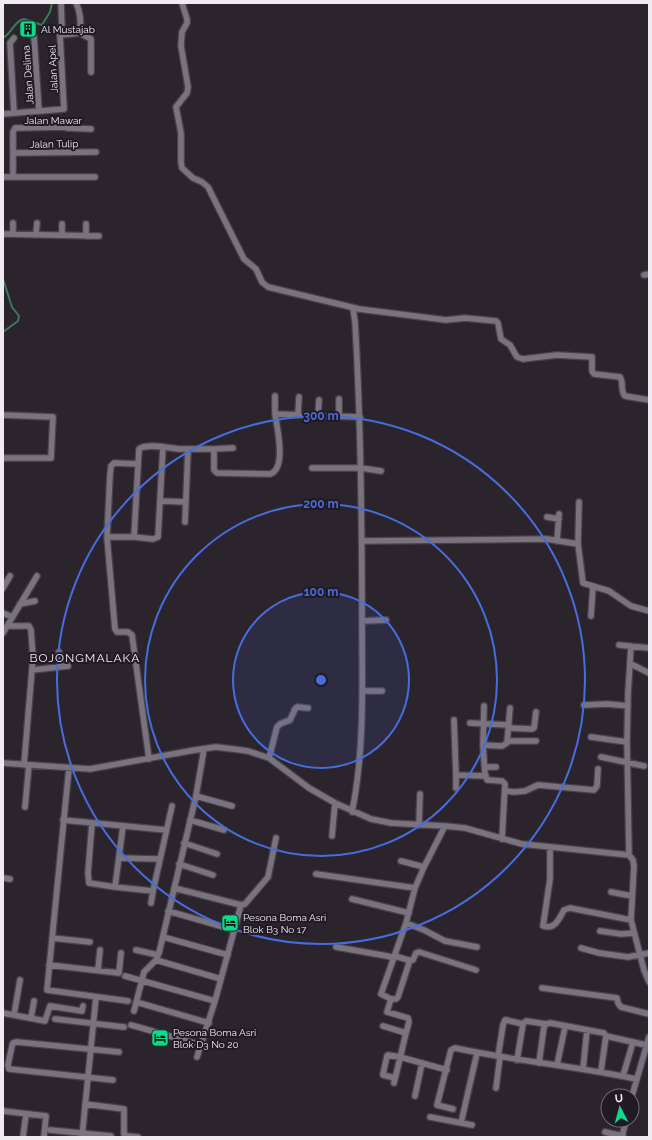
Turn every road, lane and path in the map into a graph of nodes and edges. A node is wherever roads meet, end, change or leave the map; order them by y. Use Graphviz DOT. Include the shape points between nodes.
graph roads {
  1 [pos="61,3"];
  2 [pos="76,3"];
  3 [pos="182,3"];
  4 [pos="80,33"];
  5 [pos="60,35"];
  6 [pos="34,37"];
  7 [pos="14,38"];
  8 [pos="91,72"];
  9 [pos="39,111"];
  10 [pos="14,112"];
  11 [pos="3,114"];
  12 [pos="91,129"];
  13 [pos="96,152"];
  14 [pos="13,153"];
  15 [pos="3,177"];
  16 [pos="13,177"];
  17 [pos="95,178"];
  18 [pos="37,223"];
  19 [pos="13,224"];
  20 [pos="62,224"];
  21 [pos="86,224"];
  22 [pos="3,234"];
  23 [pos="13,234"];
  24 [pos="36,235"];
  25 [pos="62,235"];
  26 [pos="86,236"];
  27 [pos="99,236"];
  28 [pos="353,308"];
  29 [pos="275,396"];
  30 [pos="299,397"];
  31 [pos="339,399"];
  32 [pos="319,400"];
  33 [pos="649,400"];
  34 [pos="275,414"];
  35 [pos="298,414"];
  36 [pos="3,415"];
  37 [pos="318,415"];
  38 [pos="339,416"];
  39 [pos="360,417"];
  40 [pos="163,447"];
  41 [pos="233,448"];
  42 [pos="188,449"];
  43 [pos="214,449"];
  44 [pos="3,458"];
  45 [pos="138,464"];
  46 [pos="312,468"];
  47 [pos="361,468"];
  48 [pos="382,470"];
  49 [pos="160,501"];
  50 [pos="186,502"];
  51 [pos="579,502"];
  52 [pos="547,517"];
  53 [pos="185,522"];
  54 [pos="107,537"];
  55 [pos="134,537"];
  56 [pos="557,541"];
  57 [pos="362,542"];
  58 [pos="578,544"];
  59 [pos="10,576"];
  60 [pos="37,576"];
  61 [pos="593,586"];
  62 [pos="3,588"];
  63 [pos="35,601"];
  64 [pos="20,604"];
  65 [pos="649,611"];
  66 [pos="3,612"];
  67 [pos="591,616"];
  68 [pos="12,617"];
  69 [pos="386,620"];
  70 [pos="362,621"];
  71 [pos="8,626"];
  72 [pos="3,633"];
  73 [pos="618,644"];
  74 [pos="631,646"];
  75 [pos="649,648"];
  76 [pos="60,652"];
  77 [pos="631,664"];
  78 [pos="61,666"];
  79 [pos="68,666"];
  80 [pos="32,670"];
  81 [pos="649,672"];
  82 [pos="363,691"];
  83 [pos="382,691"];
  84 [pos="584,705"];
  85 [pos="484,706"];
  86 [pos="628,706"];
  87 [pos="308,708"];
  88 [pos="510,708"];
  89 [pos="536,712"];
  90 [pos="454,720"];
  91 [pos="470,723"];
  92 [pos="483,724"];
  93 [pos="508,727"];
  94 [pos="591,737"];
  95 [pos="507,741"];
  96 [pos="536,741"];
  97 [pos="627,742"];
  98 [pos="483,746"];
  99 [pos="204,749"];
  100 [pos="601,757"];
  101 [pos="269,758"];
  102 [pos="146,760"];
  103 [pos="3,763"];
  104 [pos="628,764"];
  105 [pos="27,765"];
  106 [pos="644,766"];
  107 [pos="485,767"];
  108 [pos="496,767"];
  109 [pos="69,768"];
  110 [pos="598,769"];
  111 [pos="456,775"];
  112 [pos="486,776"];
  113 [pos="456,788"];
  114 [pos="505,790"];
  115 [pos="420,794"];
  116 [pos="196,796"];
  117 [pos="335,803"];
  118 [pos="172,806"];
  119 [pos="232,806"];
  120 [pos="25,807"];
  121 [pos="352,812"];
  122 [pos="63,820"];
  123 [pos="190,820"];
  124 [pos="92,823"];
  125 [pos="419,825"];
  126 [pos="123,826"];
  127 [pos="445,826"];
  128 [pos="166,830"];
  129 [pos="224,830"];
  130 [pos="332,836"];
  131 [pos="276,838"];
  132 [pos="502,839"];
  133 [pos="184,843"];
  134 [pos="550,847"];
  135 [pos="217,854"];
  136 [pos="629,855"];
  137 [pos="119,858"];
  138 [pos="159,860"];
  139 [pos="401,861"];
  140 [pos="179,864"];
  141 [pos="424,867"];
  142 [pos="316,874"];
  143 [pos="213,875"];
  144 [pos="3,878"];
  145 [pos="10,879"];
  146 [pos="115,888"];
  147 [pos="174,888"];
  148 [pos="415,888"];
  149 [pos="153,891"];
  150 [pos="611,892"];
  151 [pos="632,896"];
  152 [pos="352,899"];
  153 [pos="151,903"];
  154 [pos="241,905"];
  155 [pos="168,912"];
  156 [pos="409,913"];
  157 [pos="631,920"];
  158 [pos="406,924"];
  159 [pos="234,930"];
  160 [pos="600,931"];
  161 [pos="634,933"];
  162 [pos="162,937"];
  163 [pos="52,938"];
  164 [pos="90,942"];
  165 [pos="336,947"];
  166 [pos="477,948"];
  167 [pos="581,948"];
  168 [pos="100,950"];
  169 [pos="136,950"];
  170 [pos="121,953"];
  171 [pos="649,953"];
  172 [pos="228,955"];
  173 [pos="639,955"];
  174 [pos="395,957"];
  175 [pos="157,958"];
  176 [pos="410,960"];
  177 [pos="49,965"];
  178 [pos="98,970"];
  179 [pos="476,970"];
  180 [pos="646,970"];
  181 [pos="124,976"];
  182 [pos="221,978"];
  183 [pos="20,980"];
  184 [pos="141,980"];
  185 [pos="649,982"];
  186 [pos="542,988"];
  187 [pos="96,997"];
  188 [pos="391,999"];
  189 [pos="34,1001"];
  190 [pos="128,1001"];
  191 [pos="215,1001"];
  192 [pos="136,1002"];
  193 [pos="81,1011"];
  194 [pos="134,1011"];
  195 [pos="3,1013"];
  196 [pos="649,1014"];
  197 [pos="14,1015"];
  198 [pos="31,1018"];
  199 [pos="55,1019"];
  200 [pos="209,1023"];
  201 [pos="93,1024"];
  202 [pos="522,1024"];
  203 [pos="546,1024"];
  204 [pos="131,1025"];
  205 [pos="382,1026"];
  206 [pos="124,1027"];
  207 [pos="565,1027"];
  208 [pos="587,1030"];
  209 [pos="406,1033"];
  210 [pos="606,1036"];
  211 [pos="649,1037"];
  212 [pos="632,1042"];
  213 [pos="202,1044"];
  214 [pos="647,1048"];
  215 [pos="90,1050"];
  216 [pos="120,1052"];
  217 [pos="477,1053"];
  218 [pos="197,1057"];
  219 [pos="400,1057"];
  220 [pos="499,1057"];
  221 [pos="517,1060"];
  222 [pos="422,1063"];
  223 [pos="539,1063"];
  224 [pos="558,1065"];
  225 [pos="583,1069"];
  226 [pos="447,1070"];
  227 [pos="601,1071"];
  228 [pos="623,1076"];
  229 [pos="88,1077"];
  230 [pos="636,1079"];
  231 [pos="113,1080"];
  232 [pos="496,1088"];
  233 [pos="634,1088"];
  234 [pos="415,1096"];
  235 [pos="85,1104"];
  236 [pos="454,1109"];
  237 [pos="3,1111"];
  238 [pos="26,1114"];
  239 [pos="430,1117"];
  240 [pos="461,1123"];
  241 [pos="472,1125"];
  242 [pos="50,1130"];
  243 [pos="605,1132"];
  244 [pos="82,1135"];
  245 [pos="111,1136"];
  246 [pos="23,1137"];
  247 [pos="44,1137"];
  248 [pos="138,1137"];
  249 [pos="622,1137"];
  1 -- 5 [label="street, Jalan Apel"];
  2 -- 4 [label="street" via="81,20"];
  3 -- 28 [label="street" via="187,23 182,32 181,46 188,87 176,111 181,133 182,168 208,187 244,259 256,268 264,285"];
  4 -- 5 [label="street"];
  4 -- 8 [label="street" via="91,39"];
  5 -- 9 [label="street, Jalan Apel" via="64,109"];
  6 -- 9 [label="street, Jalan Delima"];
  7 -- 10 [label="street" via="10,43"];
  9 -- 10 [label="street"];
  10 -- 11 [label="street"];
  12 -- 14 [label="street, Jalan Mawar" via="15,128 12,132"];
  13 -- 14 [label="street, Jalan Tulip"];
  14 -- 16 [label="street"];
  15 -- 16 [label="street"];
  16 -- 17 [label="street"];
  18 -- 24 [label="street"];
  19 -- 23 [label="street"];
  20 -- 25 [label="street"];
  21 -- 26 [label="street"];
  22 -- 23 [label="street"];
  23 -- 24 [label="street"];
  24 -- 25 [label="street"];
  25 -- 26 [label="street"];
  26 -- 27 [label="street"];
  28 -- 33 [label="street" via="446,320 465,318 496,321 501,339 510,345 519,358 557,355 592,357 594,374 620,377 622,393 625,396"];
  28 -- 39 [label="street"];
  29 -- 34 [label="street"];
  30 -- 35 [label="street"];
  31 -- 38 [label="street"];
  32 -- 37 [label="street"];
  34 -- 35 [label="street"];
  34 -- 43 [label="street" via="280,457 274,473 217,473 214,470"];
  35 -- 37 [label="street"];
  36 -- 44 [label="street" via="53,417 51,458"];
  37 -- 38 [label="street"];
  38 -- 39 [label="street"];
  39 -- 47 [label="street"];
  40 -- 42 [label="street"];
  40 -- 45 [label="street" via="139,449"];
  40 -- 49 [label="street"];
  41 -- 43 [label="street"];
  42 -- 43 [label="street"];
  42 -- 50 [label="street"];
  45 -- 54 [label="street" via="111,466"];
  45 -- 55 [label="street"];
  46 -- 47 [label="street"];
  47 -- 48 [label="street"];
  47 -- 57 [label="street"];
  49 -- 50 [label="street"];
  49 -- 55 [label="street" via="158,537"];
  50 -- 53 [label="street"];
  51 -- 58 [label="street"];
  52 -- 56 [label="street" via="559,516"];
  54 -- 55 [label="street"];
  54 -- 102 [label="street" via="115,629 117,632 128,632 132,635"];
  56 -- 57 [label="street" via="547,539"];
  56 -- 58 [label="street"];
  57 -- 70 [label="street"];
  58 -- 61 [label="street" via="582,582"];
  59 -- 62 [label="street"];
  60 -- 64 [label="street"];
  61 -- 65 [label="street" via="609,591 631,606"];
  61 -- 67 [label="street"];
  63 -- 64 [label="street"];
  64 -- 68 [label="street"];
  66 -- 68 [label="street"];
  68 -- 71 [label="street"];
  69 -- 70 [label="street"];
  70 -- 82 [label="street"];
  71 -- 72 [label="street"];
  71 -- 80 [label="street" via="29,626"];
  73 -- 74 [label="street"];
  74 -- 75 [label="street"];
  74 -- 77 [label="street"];
  76 -- 78 [label="street"];
  77 -- 81 [label="street"];
  77 -- 86 [label="street"];
  78 -- 79 [label="street"];
  78 -- 80 [label="street"];
  80 -- 105 [label="street"];
  82 -- 83 [label="street"];
  82 -- 121 [label="street" via="359,774"];
  84 -- 86 [label="street"];
  85 -- 92 [label="street"];
  86 -- 97 [label="street"];
  87 -- 101 [label="street" via="297,707 290,720 277,727"];
  88 -- 93 [label="street"];
  89 -- 93 [label="street" via="534,728"];
  90 -- 111 [label="street"];
  91 -- 92 [label="street"];
  92 -- 93 [label="street"];
  92 -- 98 [label="street"];
  93 -- 95 [label="street"];
  94 -- 97 [label="street"];
  95 -- 96 [label="street"];
  95 -- 98 [label="street" via="505,746"];
  97 -- 104 [label="street"];
  98 -- 107 [label="street"];
  99 -- 101 [label="street" via="229,748"];
  99 -- 102 [label="street"];
  99 -- 116 [label="street"];
  100 -- 104 [label="street"];
  101 -- 117 [label="street"];
  102 -- 109 [label="street" via="90,769"];
  103 -- 105 [label="street"];
  104 -- 106 [label="street"];
  104 -- 136 [label="street"];
  105 -- 109 [label="street"];
  105 -- 120 [label="street"];
  107 -- 108 [label="street"];
  107 -- 112 [label="street"];
  109 -- 122 [label="street"];
  110 -- 114 [label="street" via="594,790 538,785 525,791"];
  111 -- 112 [label="street"];
  111 -- 113 [label="street"];
  112 -- 114 [label="street" via="488,780 503,781"];
  114 -- 132 [label="street"];
  115 -- 125 [label="street"];
  116 -- 119 [label="street"];
  116 -- 123 [label="street"];
  117 -- 121 [label="street"];
  117 -- 130 [label="street"];
  118 -- 128 [label="street"];
  121 -- 125 [label="street" via="391,823"];
  122 -- 124 [label="street"];
  122 -- 163 [label="street"];
  123 -- 129 [label="street"];
  123 -- 133 [label="street"];
  124 -- 126 [label="street"];
  124 -- 146 [label="street" via="88,882"];
  125 -- 127 [label="street"];
  126 -- 128 [label="street"];
  126 -- 137 [label="street"];
  127 -- 132 [label="street" via="475,830"];
  127 -- 141 [label="street"];
  128 -- 138 [label="street"];
  131 -- 154 [label="street" via="268,877"];
  132 -- 134 [label="street"];
  133 -- 135 [label="street"];
  133 -- 140 [label="street"];
  134 -- 136 [label="street"];
  134 -- 157 [label="street" via="550,880 543,926 554,926 564,910 570,908"];
  136 -- 151 [label="street" via="634,866"];
  137 -- 138 [label="street"];
  137 -- 146 [label="street"];
  138 -- 149 [label="street"];
  139 -- 141 [label="street"];
  140 -- 143 [label="street"];
  140 -- 147 [label="street"];
  141 -- 148 [label="street"];
  142 -- 148 [label="street"];
  144 -- 145 [label="street"];
  146 -- 149 [label="street"];
  147 -- 154 [label="street"];
  147 -- 155 [label="street"];
  148 -- 156 [label="street"];
  149 -- 153 [label="street"];
  150 -- 151 [label="street"];
  151 -- 157 [label="street"];
  152 -- 156 [label="street"];
  154 -- 159 [label="street"];
  155 -- 159 [label="street"];
  155 -- 162 [label="street"];
  156 -- 158 [label="street"];
  157 -- 161 [label="street"];
  158 -- 166 [label="street" via="445,941"];
  158 -- 174 [label="street"];
  159 -- 172 [label="street"];
  160 -- 161 [label="street"];
  161 -- 173 [label="street"];
  162 -- 172 [label="street"];
  162 -- 175 [label="street"];
  163 -- 164 [label="street"];
  163 -- 177 [label="street"];
  165 -- 174 [label="street"];
  167 -- 173 [label="street" via="628,957"];
  168 -- 178 [label="street"];
  169 -- 175 [label="street"];
  170 -- 178 [label="street" via="119,973"];
  171 -- 173 [label="street"];
  172 -- 182 [label="street"];
  173 -- 180 [label="street"];
  174 -- 176 [label="street"];
  174 -- 188 [label="street" via="381,994"];
  175 -- 182 [label="street"];
  175 -- 184 [label="street" via="144,972"];
  176 -- 179 [label="street" via="419,952"];
  176 -- 188 [label="street" via="398,998"];
  177 -- 178 [label="street"];
  177 -- 187 [label="street" via="48,991"];
  180 -- 185 [label="street"];
  181 -- 184 [label="street"];
  182 -- 191 [label="street"];
  183 -- 197 [label="street"];
  184 -- 191 [label="street"];
  184 -- 192 [label="street"];
  186 -- 196 [label="street" via="617,998 621,1007"];
  187 -- 190 [label="street"];
  187 -- 201 [label="street"];
  188 -- 209 [label="street" via="387,1012 408,1018"];
  189 -- 198 [label="street"];
  191 -- 200 [label="street"];
  192 -- 194 [label="street"];
  192 -- 200 [label="street"];
  193 -- 198 [label="street" via="50,1006 45,1021"];
  195 -- 197 [label="street"];
  197 -- 198 [label="street"];
  199 -- 201 [label="street"];
  200 -- 213 [label="street"];
  201 -- 206 [label="street"];
  201 -- 215 [label="street"];
  202 -- 203 [label="street" via="526,1021"];
  202 -- 220 [label="street" via="505,1020"];
  202 -- 221 [label="street"];
  203 -- 207 [label="street"];
  203 -- 223 [label="street"];
  204 -- 213 [label="street"];
  205 -- 209 [label="street"];
  207 -- 208 [label="street"];
  207 -- 224 [label="street"];
  208 -- 210 [label="street" via="604,1033"];
  208 -- 225 [label="street"];
  209 -- 219 [label="street"];
  210 -- 212 [label="street"];
  210 -- 227 [label="street"];
  211 -- 214 [label="street"];
  212 -- 214 [label="street"];
  212 -- 228 [label="street"];
  213 -- 218 [label="street"];
  214 -- 230 [label="street"];
  215 -- 216 [label="street"];
  215 -- 229 [label="street"];
  215 -- 229 [label="street" via="17,1042 13,1043 8,1065 10,1069"];
  217 -- 220 [label="street"];
  217 -- 226 [label="street" via="451,1050"];
  217 -- 240 [label="street"];
  219 -- 219 [label="street" via="387,1056 384,1076 394,1080"];
  219 -- 222 [label="street"];
  220 -- 221 [label="street"];
  220 -- 232 [label="street"];
  221 -- 223 [label="street"];
  222 -- 226 [label="street"];
  222 -- 234 [label="street"];
  223 -- 224 [label="street"];
  224 -- 225 [label="street"];
  225 -- 227 [label="street"];
  226 -- 236 [label="street" via="437,1105"];
  227 -- 228 [label="street"];
  228 -- 230 [label="street"];
  229 -- 231 [label="street"];
  229 -- 235 [label="street"];
  230 -- 233 [label="street"];
  235 -- 244 [label="street"];
  235 -- 248 [label="street" via="124,1109 124,1134"];
  237 -- 238 [label="street"];
  238 -- 246 [label="street"];
  238 -- 247 [label="street" via="46,1116"];
  239 -- 240 [label="street"];
  240 -- 241 [label="street"];
  242 -- 244 [label="street"];
  243 -- 249 [label="street"];
  244 -- 245 [label="street"];
}
